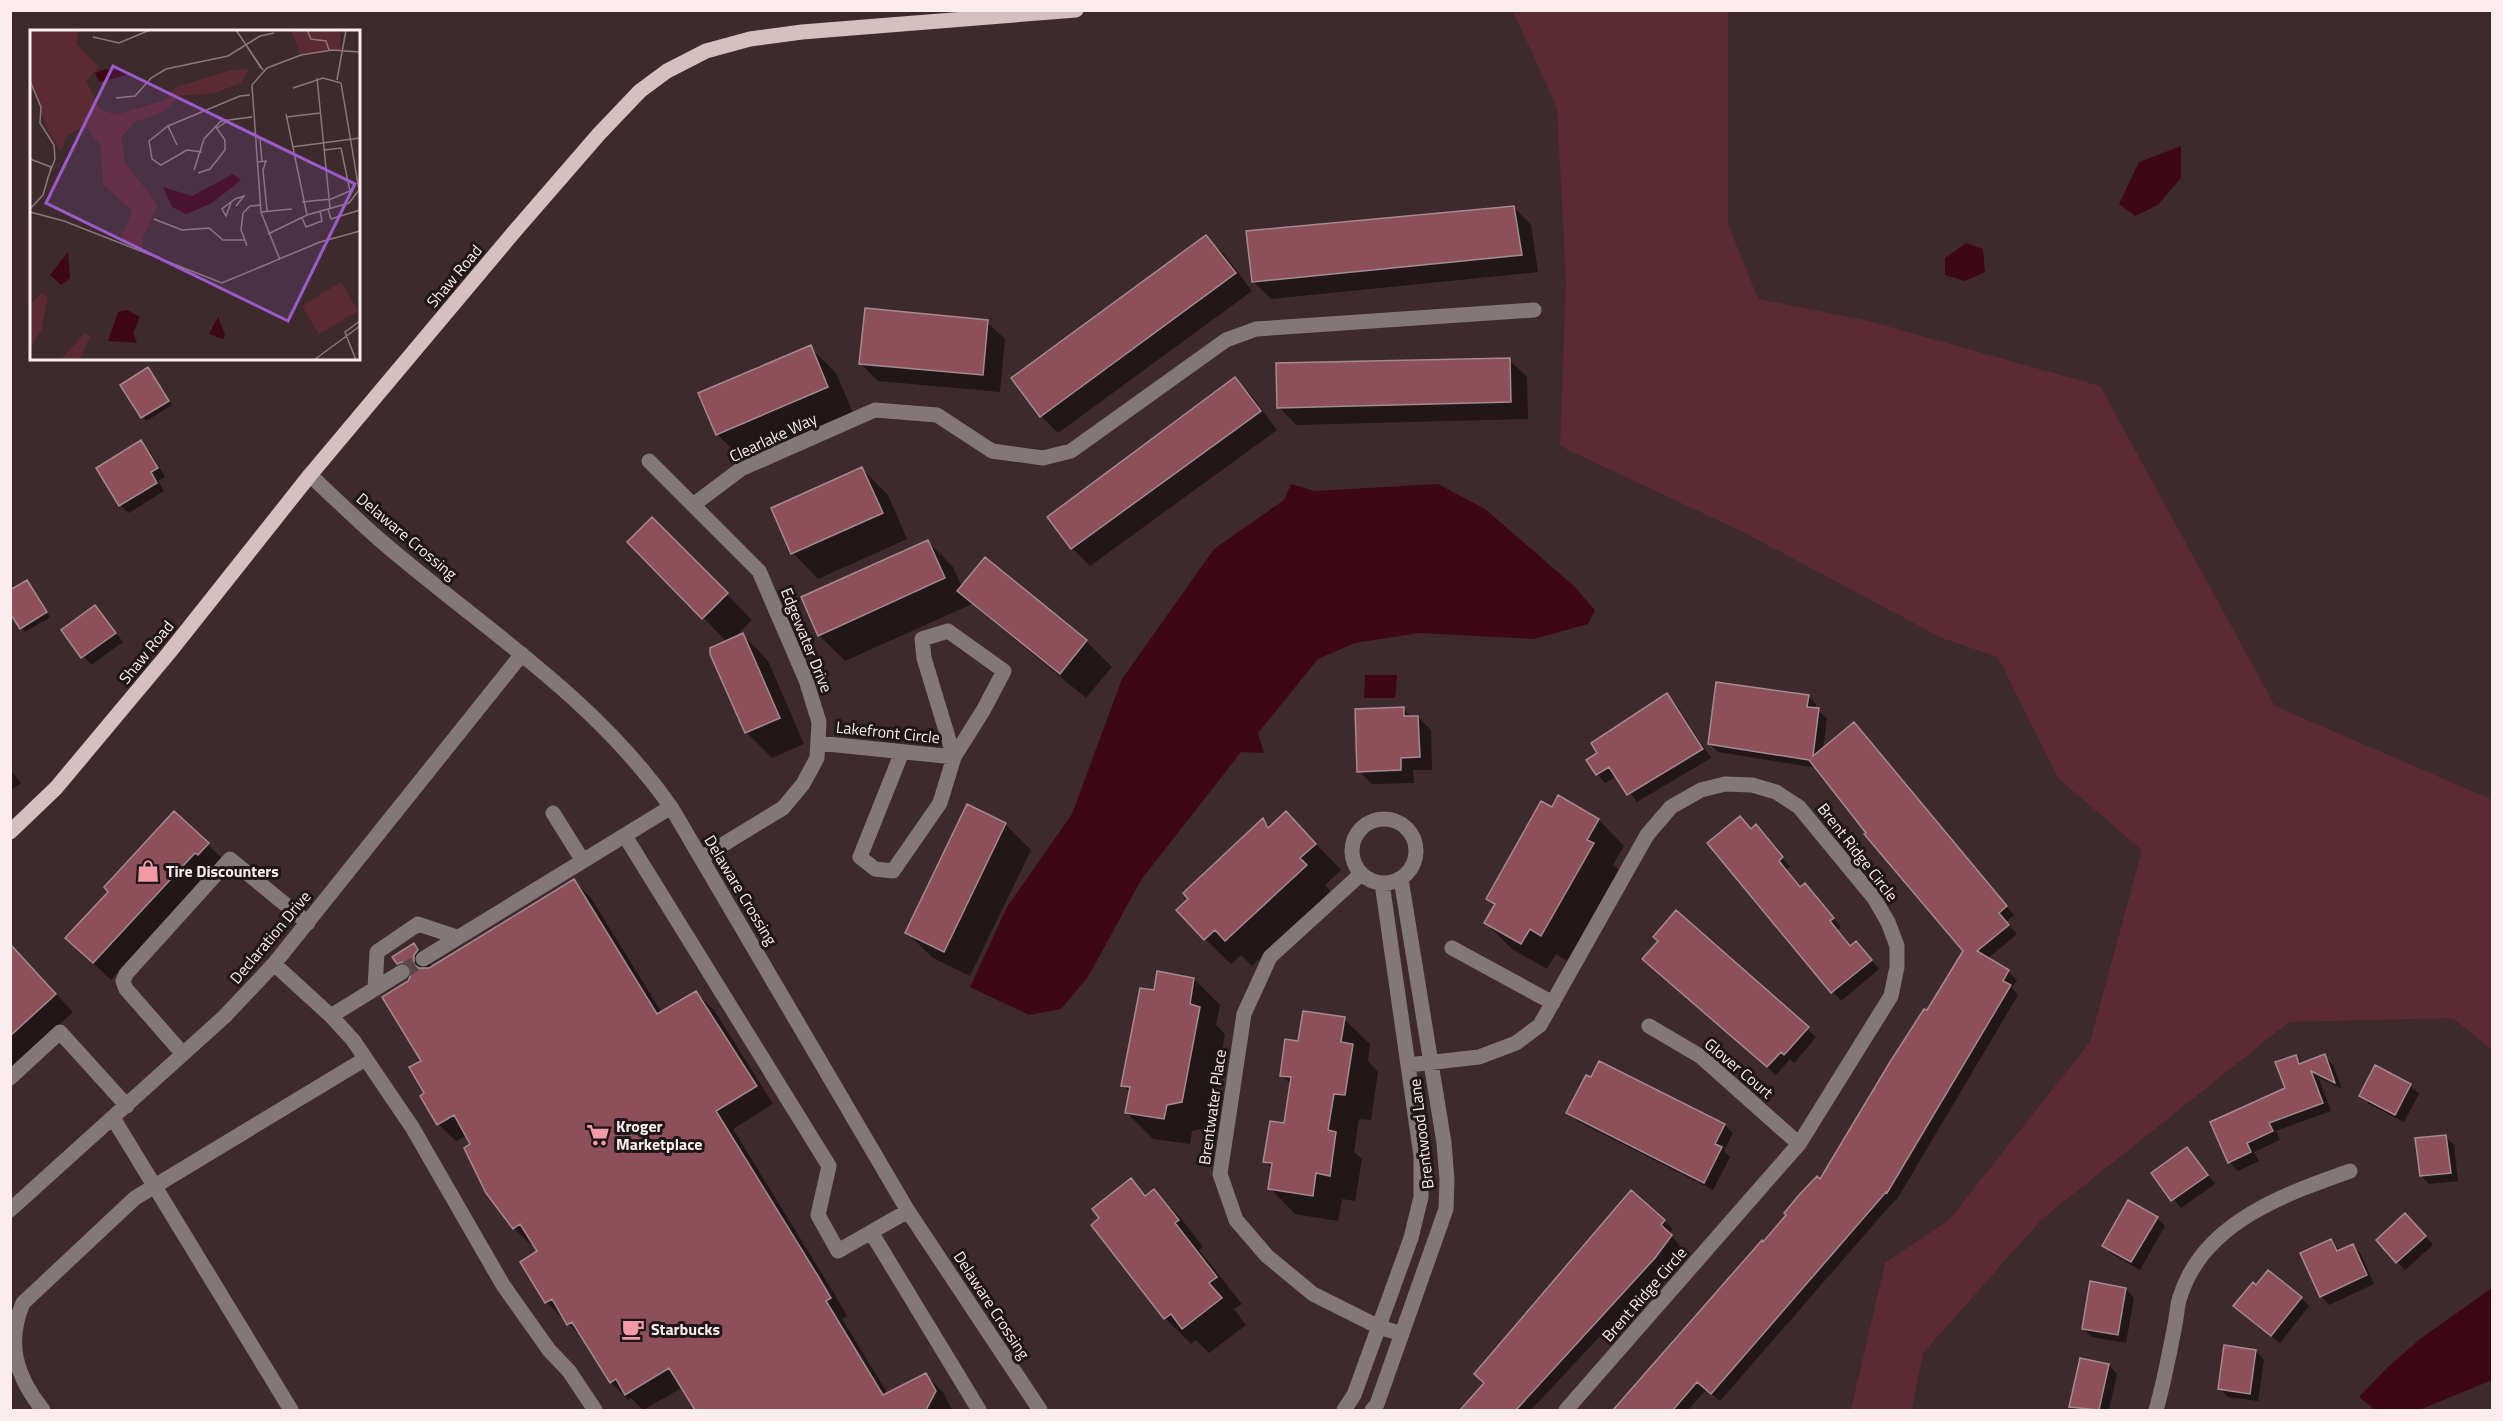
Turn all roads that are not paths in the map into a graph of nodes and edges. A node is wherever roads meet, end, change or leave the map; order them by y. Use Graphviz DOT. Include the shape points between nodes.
graph roads {
  1 [pos="1076,10"];
  2 [pos="1534,310"];
  3 [pos="649,461"];
  4 [pos="310,475"];
  5 [pos="693,505"];
  6 [pos="522,654"];
  7 [pos="818,743"];
  8 [pos="902,752"];
  9 [pos="954,757"];
  10 [pos="671,807"];
  11 [pos="553,813"];
  12 [pos="10,831"];
  13 [pos="625,836"];
  14 [pos="701,858"];
  15 [pos="583,861"];
  16 [pos="1361,874"];
  17 [pos="1401,879"];
  18 [pos="1382,883"];
  19 [pos="308,923"];
  20 [pos="457,938"];
  21 [pos="1452,948"];
  22 [pos="423,959"];
  23 [pos="274,964"];
  24 [pos="402,972"];
  25 [pos="375,989"];
  26 [pos="1553,1003"];
  27 [pos="331,1016"];
  28 [pos="1649,1026"];
  29 [pos="183,1054"];
  30 [pos="365,1059"];
  31 [pos="1431,1063"];
  32 [pos="1408,1065"];
  33 [pos="10,1078"];
  34 [pos="127,1106"];
  35 [pos="113,1118"];
  36 [pos="1799,1144"];
  37 [pos="2349,1171"];
  38 [pos="154,1186"];
  39 [pos="10,1210"];
  40 [pos="908,1211"];
  41 [pos="871,1232"];
  42 [pos="1379,1327"];
  43 [pos="1402,1334"];
  44 [pos="43,1410"];
  45 [pos="291,1410"];
  46 [pos="595,1410"];
  47 [pos="979,1410"];
  48 [pos="1040,1410"];
  49 [pos="1344,1410"];
  50 [pos="1372,1410"];
  51 [pos="1566,1410"];
  52 [pos="2156,1410"];
  1 -- 4 [label="main road, Shaw Road" via="750,39 706,51 667,71 640,91 599,134"];
  2 -- 5 [label="street, Clearlake Way" via="1256,329 1226,340 1071,451 1043,458 992,451 937,415 875,410 741,469"];
  3 -- 5 [label="street, Edgewater Drive"];
  4 -- 6 [label="street, Delaware Crossing" via="381,541"];
  4 -- 12 [label="main road, Shaw Road" via="56,788"];
  5 -- 7 [label="street, Edgewater Drive" via="759,571 806,680 819,722"];
  6 -- 10 [label="street, Delaware Crossing" via="590,712 646,772"];
  6 -- 19 [label="street, Declaration Drive"];
  7 -- 8 [label="street, Lakefront Circle"];
  7 -- 14 [label="street, Edgewater Drive" via="817,758 803,784 783,808"];
  8 -- 9 [label="street, Lakefront Circle"];
  8 -- 9 [label="street" via="860,857 875,869 893,871 940,803"];
  9 -- 9 [label="street" via="1004,670 948,631 922,639 924,658"];
  10 -- 13 [label="street"];
  10 -- 14 [label="street, Delaware Crossing"];
  11 -- 15 [label="street"];
  13 -- 15 [label="street"];
  13 -- 41 [label="street" via="829,1166 818,1215 838,1251"];
  14 -- 40 [label="street, Delaware Crossing"];
  15 -- 20 [label="street"];
  16 -- 17 [label="street" via="1352,854 1357,834 1374,820 1383,818 1404,825 1415,840 1415,862"];
  16 -- 18 [label="street"];
  16 -- 42 [label="street, Brentwater Place" via="1270,957 1244,1014 1220,1174 1236,1220 1267,1256 1313,1294"];
  17 -- 18 [label="street"];
  17 -- 31 [label="street, Brentwood Lane"];
  18 -- 32 [label="street, Brentwood Lane"];
  19 -- 23 [label="street, Declaration Drive"];
  19 -- 29 [label="street" via="230,860 123,981"];
  20 -- 22 [label="street"];
  20 -- 25 [label="street" via="418,924 377,952"];
  21 -- 26 [label="street"];
  23 -- 27 [label="street"];
  23 -- 29 [label="street, Declaration Drive"];
  24 -- 25 [label="street"];
  25 -- 27 [label="street"];
  26 -- 31 [label="street, Brent Ridge Circle" via="1540,1025 1516,1043 1479,1057"];
  26 -- 36 [label="street, Brent Ridge Circle" via="1647,835 1671,807 1701,790 1725,784 1752,785 1776,792 1799,807 1874,898 1897,946 1891,996"];
  27 -- 30 [label="street"];
  28 -- 36 [label="street, Glover Court" via="1700,1056"];
  29 -- 34 [label="street, Declaration Drive"];
  30 -- 38 [label="street"];
  30 -- 46 [label="street" via="412,1128 503,1285"];
  31 -- 32 [label="street, Brent Ridge Circle"];
  31 -- 43 [label="street, Brentwood Lane" via="1444,1143 1446,1209"];
  32 -- 42 [label="street, Brentwood Lane" via="1421,1156 1420,1197 1411,1238"];
  33 -- 34 [label="street" via="60,1032"];
  34 -- 35 [label="street, Declaration Drive"];
  35 -- 38 [label="street"];
  35 -- 39 [label="street, Declaration Drive"];
  36 -- 51 [label="street, Brent Ridge Circle"];
  37 -- 52 [label="street" via="2306,1187 2240,1220 2201,1256 2181,1293"];
  38 -- 44 [label="street" via="135,1198 23,1303 15,1322 16,1360 23,1380"];
  38 -- 45 [label="street"];
  40 -- 41 [label="street"];
  40 -- 48 [label="street, Delaware Crossing"];
  41 -- 47 [label="street"];
  42 -- 43 [label="street, Brentwater Place"];
  42 -- 49 [label="street, Brentwood Lane" via="1354,1395"];
  43 -- 50 [label="street, Brentwood Lane"];
}
